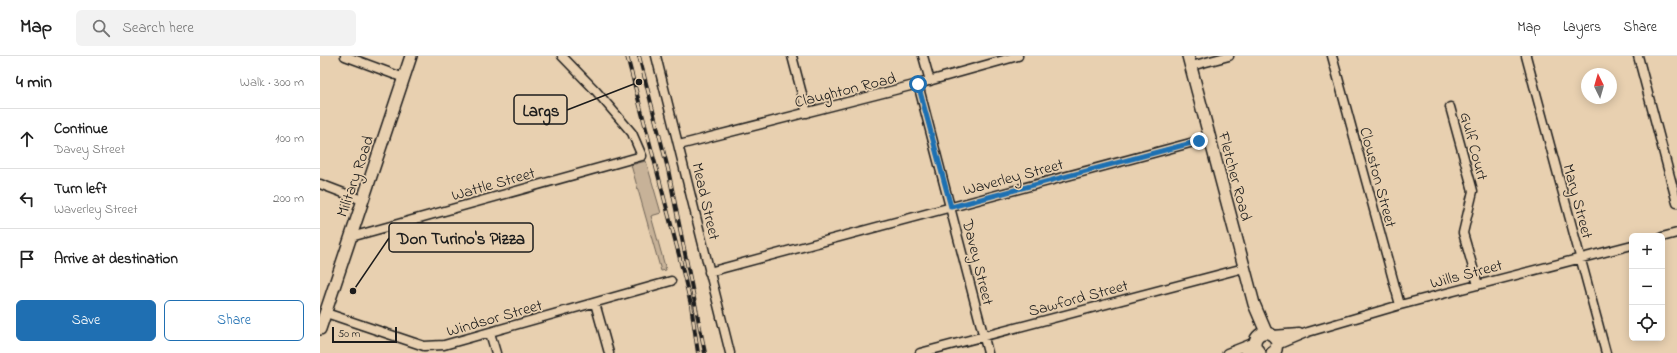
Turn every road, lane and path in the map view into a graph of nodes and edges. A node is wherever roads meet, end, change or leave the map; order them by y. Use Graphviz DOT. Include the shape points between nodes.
graph roads {
  1 [pos="345,56"];
  2 [pos="411,56"];
  3 [pos="562,56"];
  4 [pos="656,56"];
  5 [pos="792,56"];
  6 [pos="923,56"];
  7 [pos="1018,56"];
  8 [pos="1229,56"];
  9 [pos="1332,56"];
  10 [pos="1526,56"];
  11 [pos="1638,56"];
  12 [pos="1189,61"];
  13 [pos="404,78"];
  14 [pos="930,81"];
  15 [pos="918,84"];
  16 [pos="1450,107"];
  17 [pos="808,113"];
  18 [pos="1209,138"];
  19 [pos="679,145"];
  20 [pos="320,184"];
  21 [pos="362,200"];
  22 [pos="1677,203"];
  23 [pos="951,207"];
  24 [pos="1677,233"];
  25 [pos="1665,236"];
  26 [pos="351,237"];
  27 [pos="1629,246"];
  28 [pos="1580,258"];
  29 [pos="1244,268"];
  30 [pos="709,272"];
  31 [pos="671,282"];
  32 [pos="1478,284"];
  33 [pos="595,303"];
  34 [pos="1400,305"];
  35 [pos="326,312"];
  36 [pos="320,326"];
  37 [pos="490,333"];
  38 [pos="984,336"];
  39 [pos="1266,345"];
  40 [pos="437,350"];
  41 [pos="496,353"];
  42 [pos="609,353"];
  43 [pos="730,353"];
  44 [pos="920,353"];
  45 [pos="988,353"];
  46 [pos="1227,353"];
  47 [pos="1245,353"];
  48 [pos="1606,353"];
  1 -- 13 [label="street"];
  2 -- 13 [label="main road, Military Road"];
  3 -- 26 [label="street, Wattle Street" via="632,133 642,156"];
  4 -- 19 [label="street, Mead Street"];
  5 -- 17 [label="street"];
  6 -- 14 [label="street"];
  7 -- 14 [label="street, Claughton Road"];
  8 -- 12 [label="street"];
  9 -- 34 [label="street, Clouston Street"];
  10 -- 28 [label="street, Mary Street"];
  11 -- 22 [label="street"];
  12 -- 18 [label="main road, Fletcher Road"];
  13 -- 21 [label="main road, Military Road"];
  14 -- 15 [label="street, Claughton Road"];
  15 -- 17 [label="street, Claughton Road"];
  15 -- 23 [label="street, Davey Street"];
  16 -- 32 [label="street, Gulf Court" via="1473,191 1463,233"];
  17 -- 19 [label="street, Claughton Road"];
  18 -- 23 [label="street, Waverley Street"];
  18 -- 29 [label="main road, Fletcher Road"];
  19 -- 30 [label="street, Mead Street"];
  20 -- 21 [label="street"];
  21 -- 26 [label="main road, Military Road"];
  23 -- 30 [label="street, Waverley Street"];
  23 -- 38 [label="street, Davey Street"];
  24 -- 25 [label="street"];
  26 -- 35 [label="main road, Military Road"];
  27 -- 28 [label="street, Wills Street"];
  28 -- 32 [label="street, Wills Street"];
  28 -- 48 [label="street, Mary Street"];
  29 -- 38 [label="street, Sawford Street"];
  29 -- 39 [label="main road, Fletcher Road"];
  30 -- 43 [label="street, Mead Street"];
  31 -- 33 [label="street, Windsor Street"];
  32 -- 34 [label="street, Wills Street"];
  33 -- 37 [label="street, Windsor Street"];
  33 -- 42 [label="street"];
  34 -- 39 [label="street, Wills Street"];
  35 -- 36 [label="main road, Military Road"];
  35 -- 40 [label="street, Windsor Street"];
  37 -- 40 [label="street, Windsor Street"];
  37 -- 41 [label="street"];
  38 -- 44 [label="street, Sawford Street"];
  38 -- 45 [label="street, Davey Street"];
  39 -- 46 [label="street, Wills Street"];
  39 -- 47 [label="street, Wills Street"];
}
